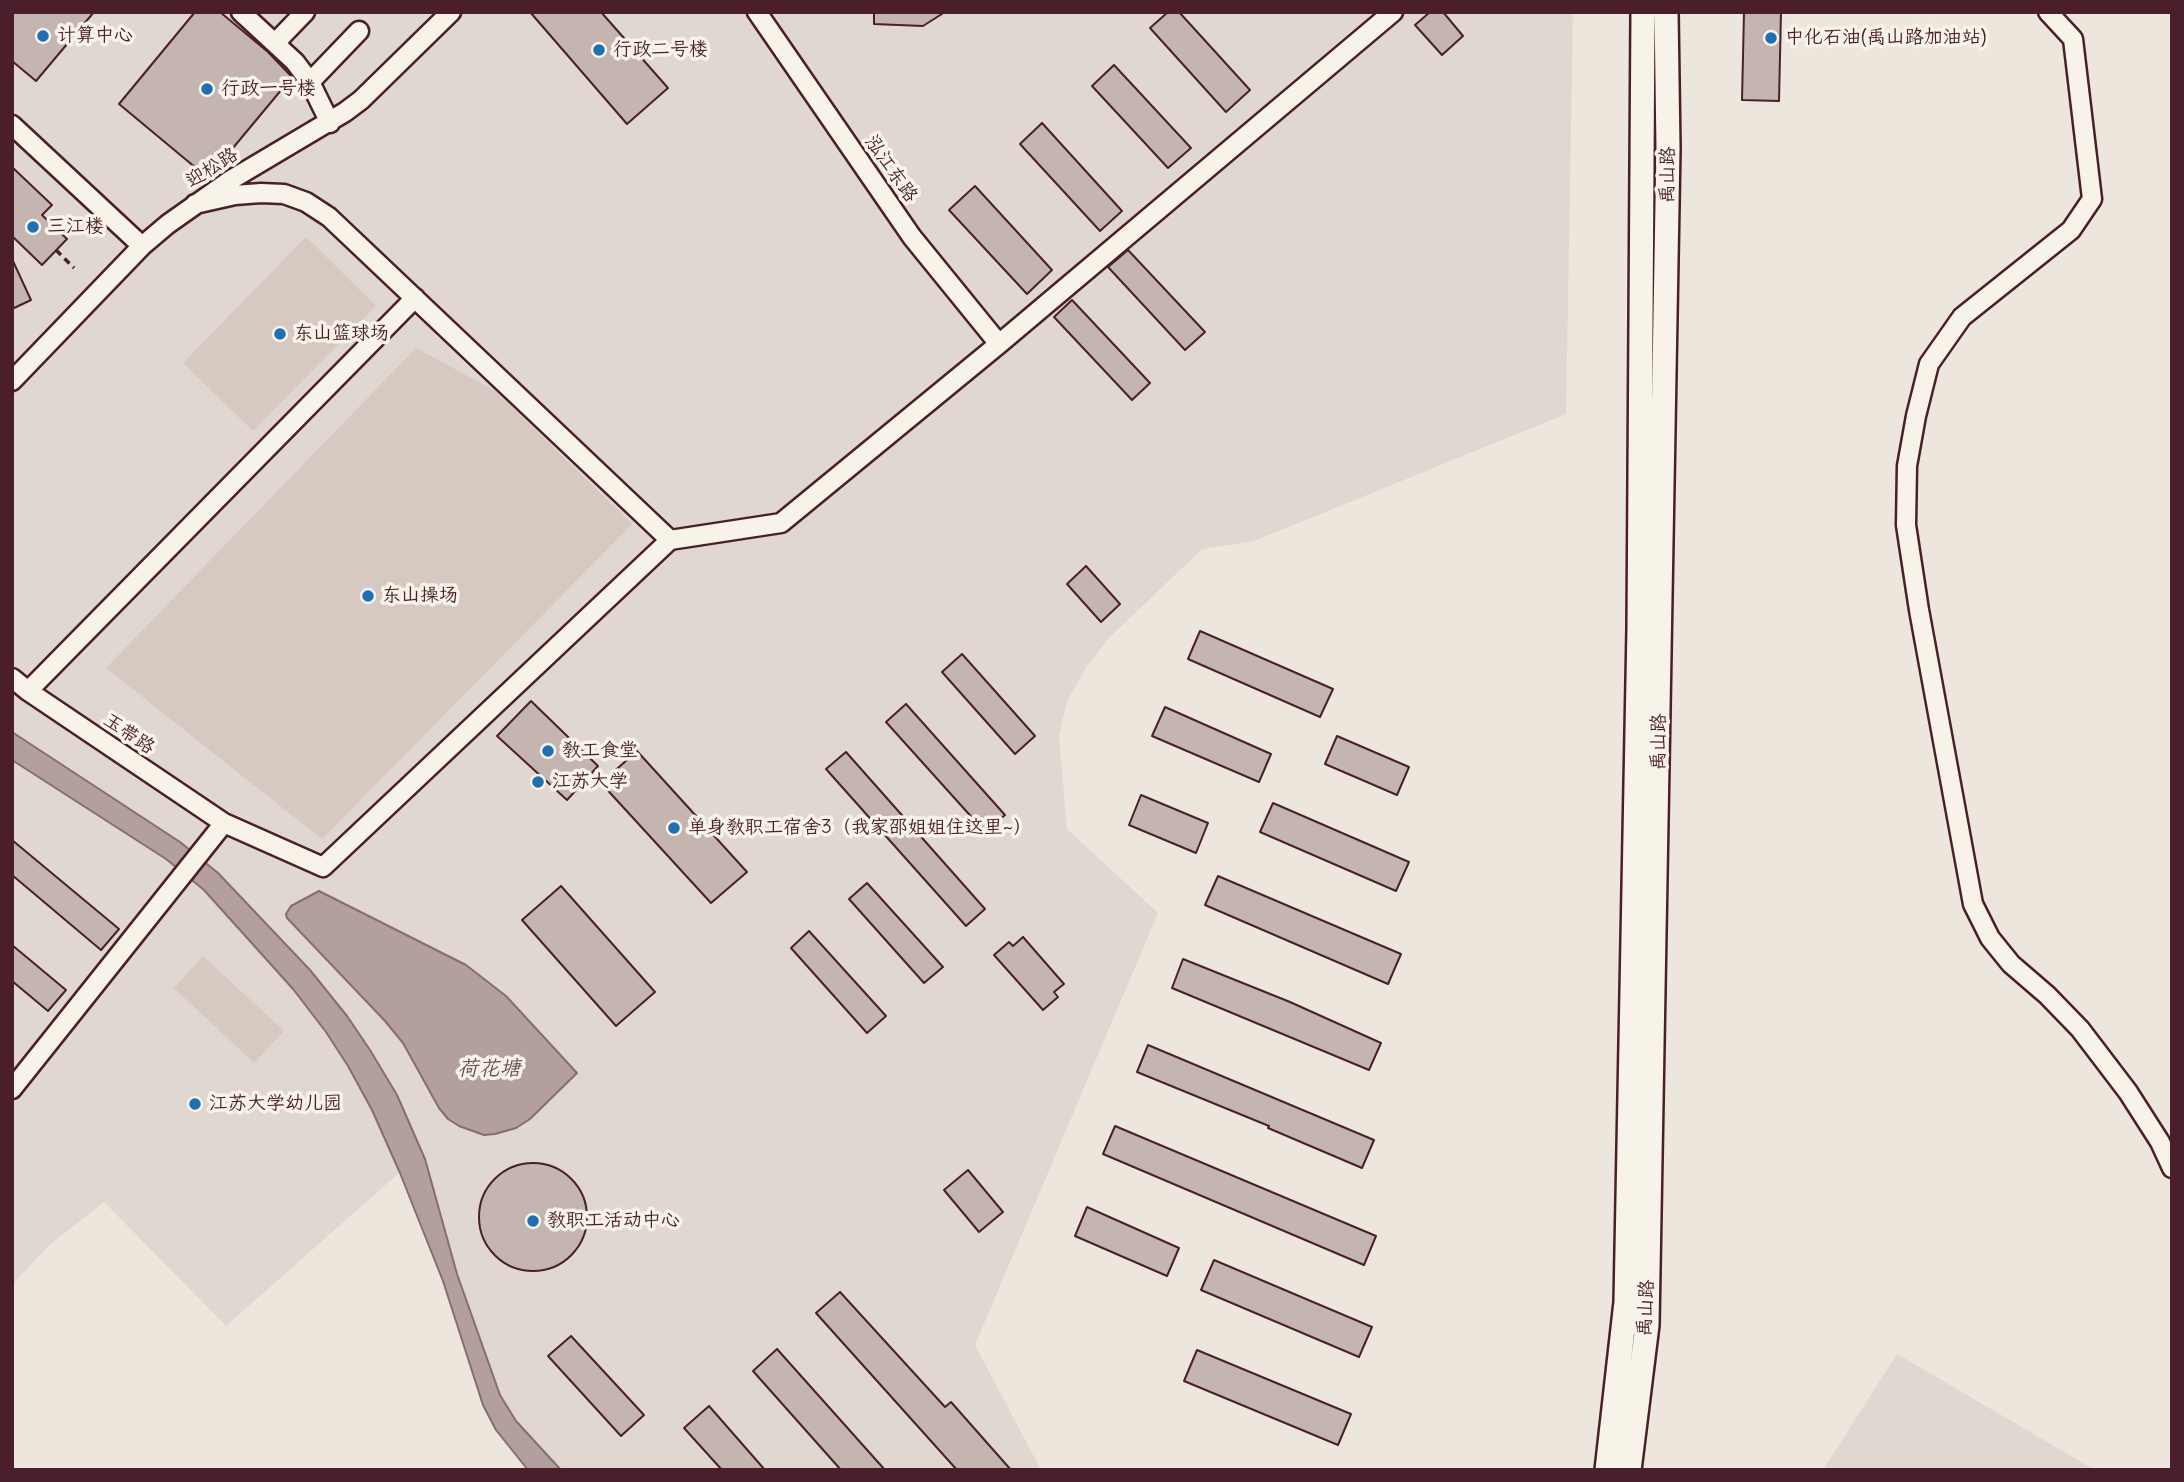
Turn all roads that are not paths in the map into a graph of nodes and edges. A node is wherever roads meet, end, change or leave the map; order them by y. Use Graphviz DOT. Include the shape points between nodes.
graph roads {
  1 [pos="241,12"];
  2 [pos="305,12"];
  3 [pos="451,12"];
  4 [pos="757,12"];
  5 [pos="1393,12"];
  6 [pos="1643,12"];
  7 [pos="1666,12"];
  8 [pos="2048,12"];
  9 [pos="359,31"];
  10 [pos="276,42"];
  11 [pos="310,82"];
  12 [pos="330,123"];
  13 [pos="12,125"];
  14 [pos="195,204"];
  15 [pos="142,246"];
  16 [pos="415,298"];
  17 [pos="999,344"];
  18 [pos="16,368"];
  19 [pos="670,540"];
  20 [pos="12,678"];
  21 [pos="28,691"];
  22 [pos="224,823"];
  23 [pos="12,1089"];
  24 [pos="2172,1168"];
  25 [pos="1607,1470"];
  26 [pos="1629,1470"];
  1 -- 10 [label="street"];
  2 -- 10 [label="street"];
  3 -- 12 [label="street, 迎松路" via="361,100"];
  4 -- 17 [label="street, 泓江东路" via="912,237"];
  5 -- 17 [label="street"];
  6 -- 25 [label="main road, 禹山路" via="1639,628 1626,1302"];
  7 -- 26 [label="main road, 禹山路" via="1668,203 1647,1325"];
  8 -- 24 [label="street" via="2073,38 2092,199 2071,230 1962,317 1929,364 1907,466 1906,525 1973,904 1990,938 2011,964 2080,1029 2134,1102"];
  9 -- 11 [label="street"];
  10 -- 11 [label="street"];
  11 -- 12 [label="street"];
  12 -- 14 [label="street, 迎松路"];
  13 -- 15 [label="street"];
  14 -- 15 [label="street, 迎松路"];
  14 -- 16 [label="street" via="261,193 284,194 306,202 329,217"];
  15 -- 18 [label="street, 迎松路"];
  16 -- 19 [label="street"];
  16 -- 21 [label="street"];
  17 -- 19 [label="street" via="781,523"];
  19 -- 22 [label="street, 玉带路" via="323,867"];
  20 -- 21 [label="street, 玉带路"];
  21 -- 22 [label="street, 玉带路"];
  22 -- 23 [label="street"];
}
